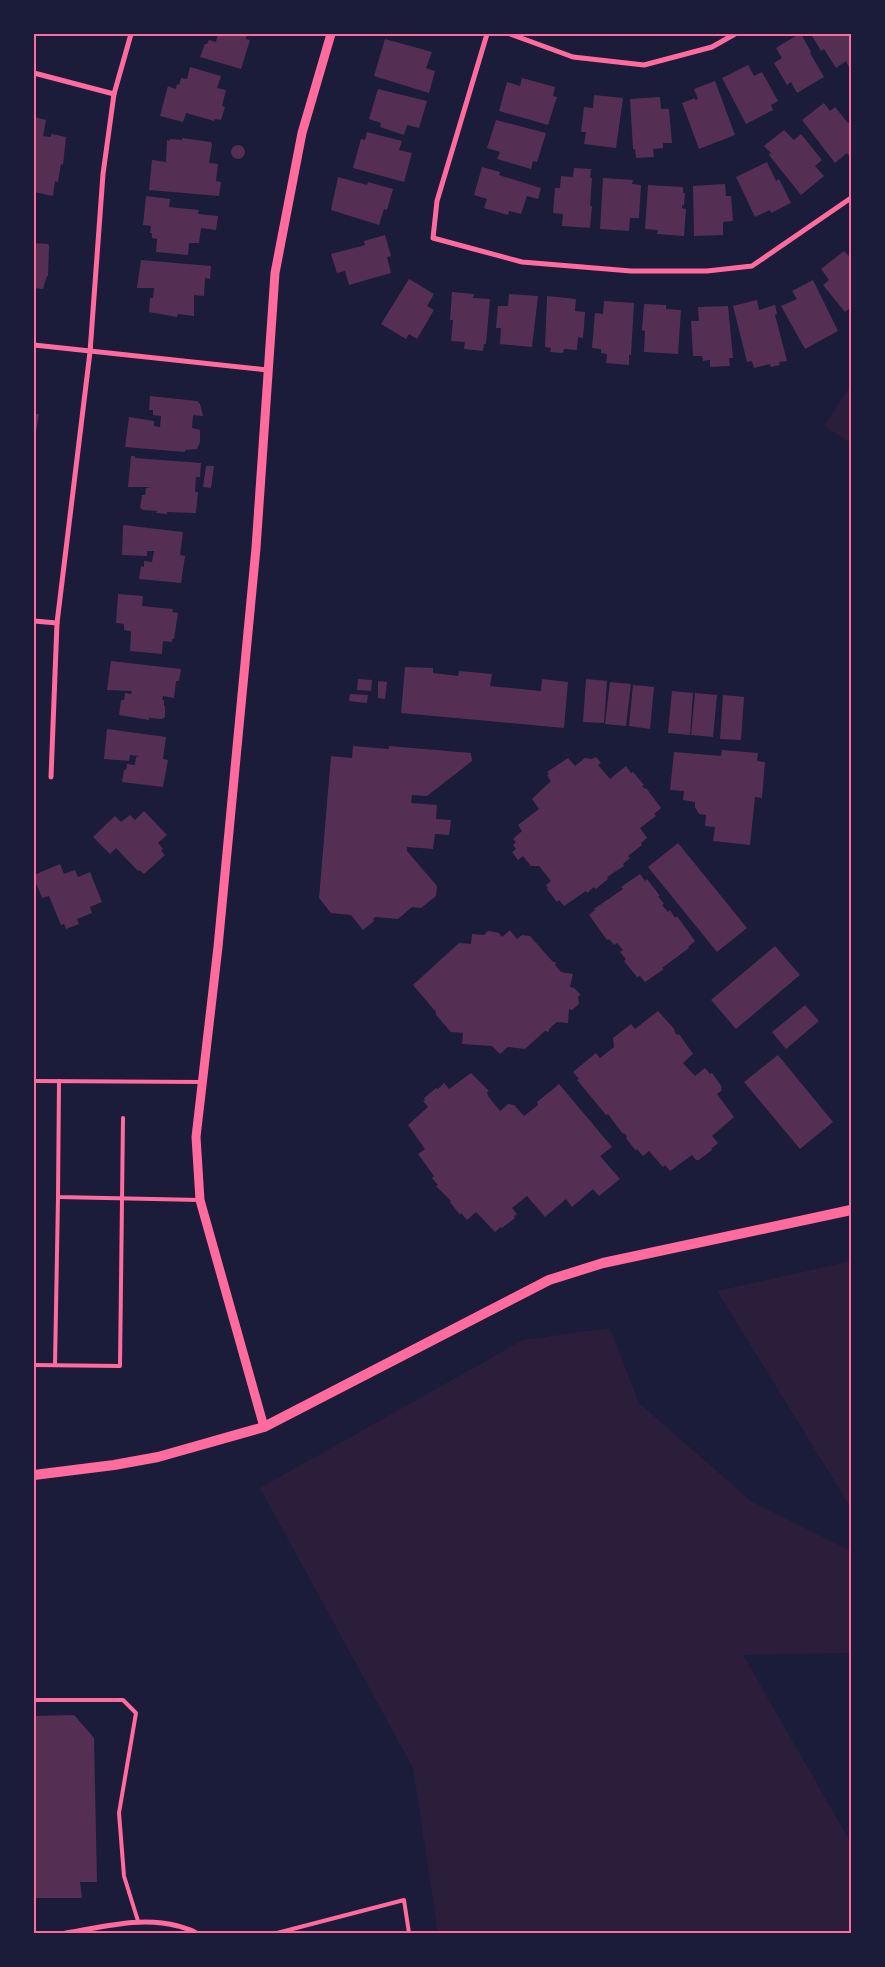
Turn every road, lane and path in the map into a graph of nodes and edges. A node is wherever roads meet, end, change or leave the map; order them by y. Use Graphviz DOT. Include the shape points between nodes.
graph roads {
  1 [pos="131,34"];
  2 [pos="331,34"];
  3 [pos="487,34"];
  4 [pos="510,34"];
  5 [pos="735,34"];
  6 [pos="34,73"];
  7 [pos="114,94"];
  8 [pos="851,198"];
  9 [pos="34,345"];
  10 [pos="90,352"];
  11 [pos="267,370"];
  12 [pos="34,621"];
  13 [pos="57,623"];
  14 [pos="51,777"];
  15 [pos="34,1081"];
  16 [pos="59,1081"];
  17 [pos="202,1082"];
  18 [pos="123,1118"];
  19 [pos="58,1197"];
  20 [pos="122,1199"];
  21 [pos="200,1200"];
  22 [pos="851,1210"];
  23 [pos="34,1365"];
  24 [pos="55,1365"];
  25 [pos="264,1427"];
  26 [pos="34,1475"];
  27 [pos="34,1700"];
  28 [pos="138,1921"];
  29 [pos="66,1933"];
  30 [pos="196,1933"];
  31 [pos="277,1933"];
  32 [pos="409,1933"];
  1 -- 7 [label="street"];
  2 -- 11 [label="street" via="302,133 277,263"];
  3 -- 8 [label="street" via="437,201 433,238 522,262 631,271 707,271 752,266"];
  4 -- 5 [label="street" via="573,57 644,65 712,47"];
  6 -- 7 [label="street"];
  7 -- 10 [label="street" via="103,174"];
  9 -- 10 [label="street"];
  10 -- 11 [label="street"];
  10 -- 13 [label="street"];
  11 -- 17 [label="street" via="254,568"];
  12 -- 13 [label="street"];
  13 -- 14 [label="street"];
  15 -- 16 [label="lane"];
  16 -- 17 [label="lane"];
  16 -- 19 [label="lane"];
  17 -- 21 [label="street" via="196,1137"];
  18 -- 20 [label="lane"];
  19 -- 20 [label="lane"];
  19 -- 24 [label="lane"];
  20 -- 21 [label="lane"];
  20 -- 24 [label="lane" via="120,1366"];
  21 -- 25 [label="street"];
  22 -- 25 [label="main road" via="603,1263 549,1280"];
  23 -- 24 [label="lane"];
  25 -- 26 [label="main road" via="158,1457 114,1466"];
  27 -- 28 [label="lane" via="123,1700 136,1713 119,1812 124,1876"];
  28 -- 29 [label="street"];
  28 -- 30 [label="street" via="161,1922"];
  31 -- 32 [label="lane" via="404,1900"];
}
